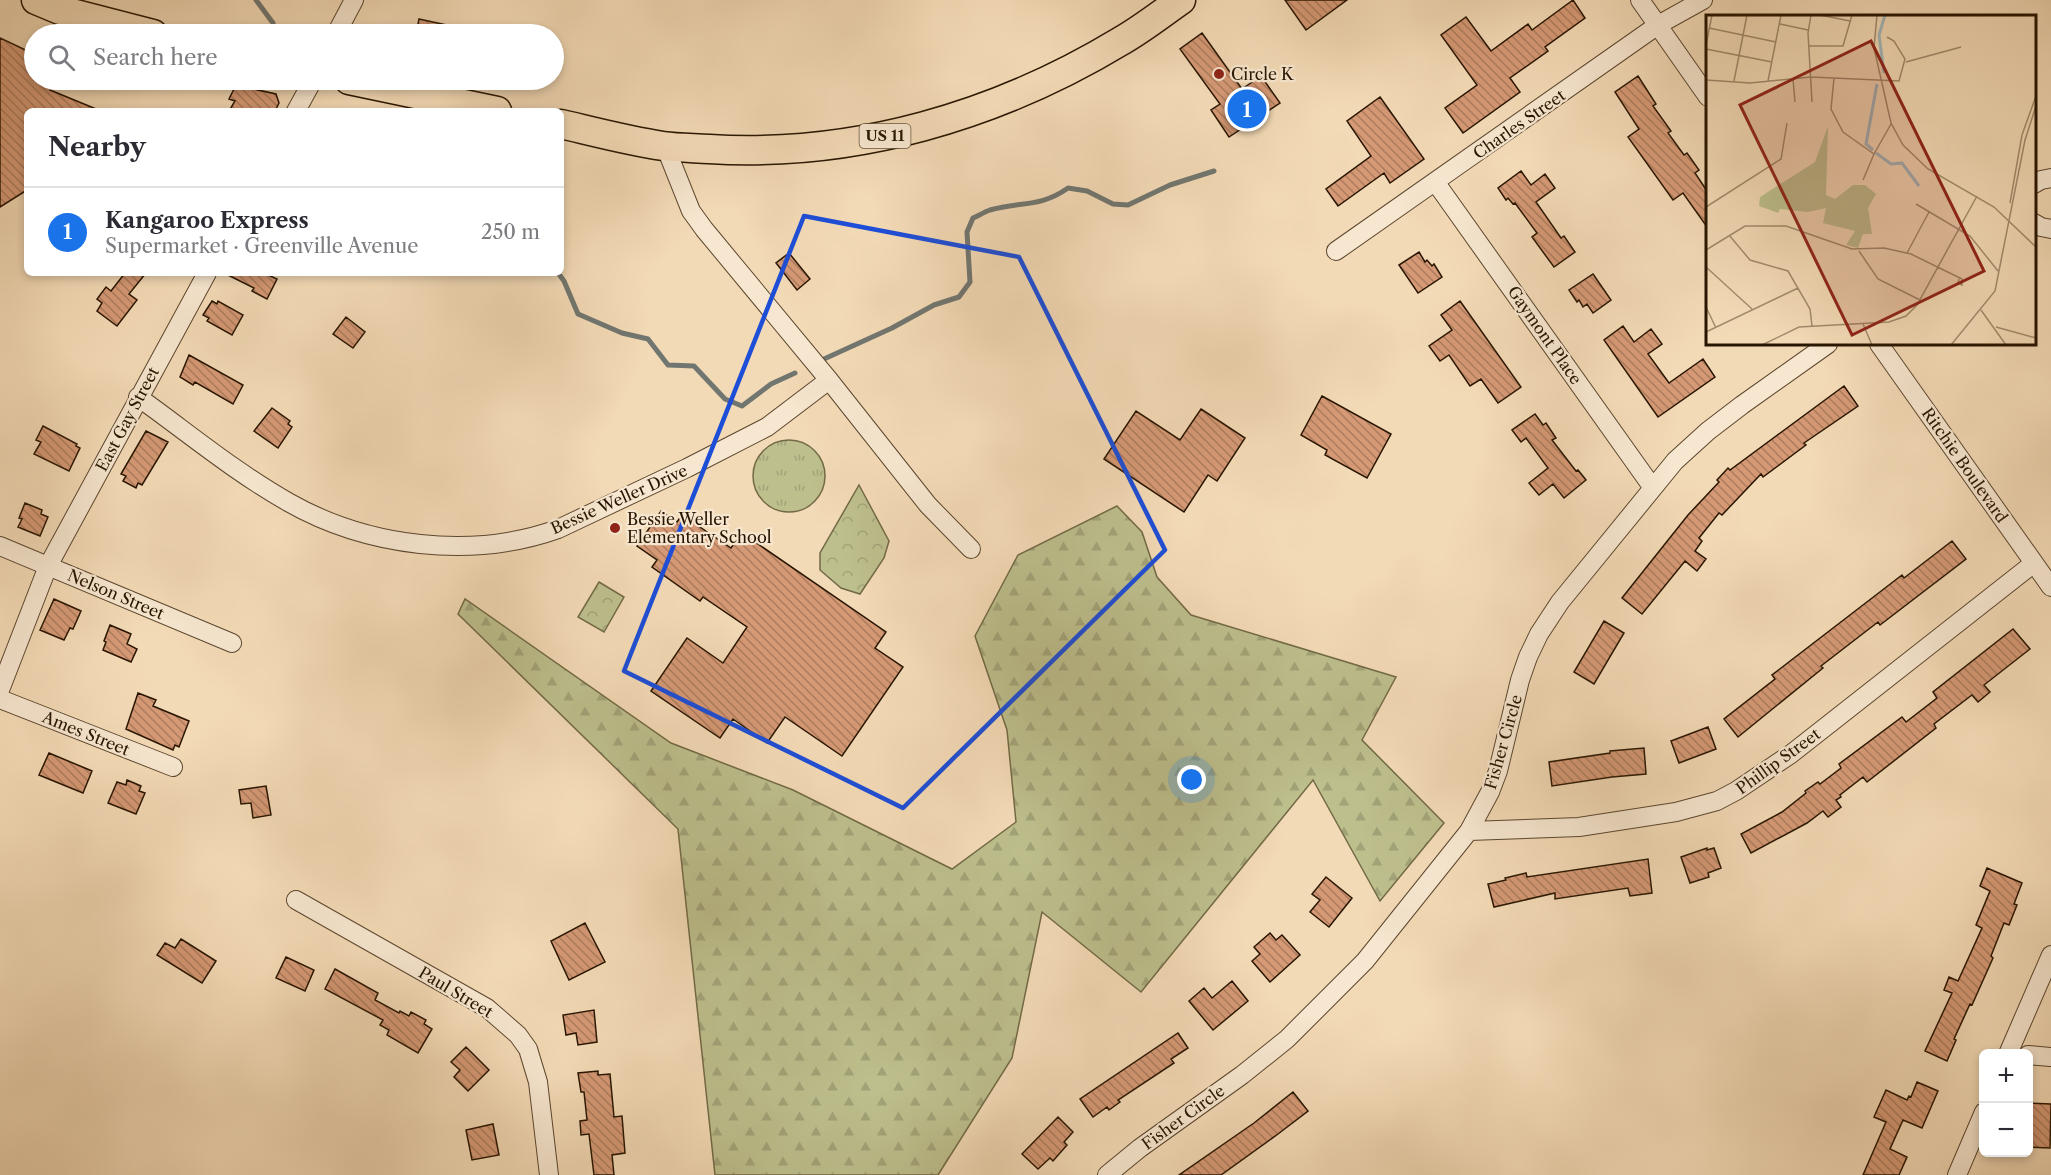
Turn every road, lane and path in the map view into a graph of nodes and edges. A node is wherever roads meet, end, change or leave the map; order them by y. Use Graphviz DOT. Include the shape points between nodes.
graph roads {
  1 [pos="36,0"];
  2 [pos="354,0"];
  3 [pos="1181,0"];
  4 [pos="1640,0"];
  5 [pos="1703,0"];
  6 [pos="114,24"];
  7 [pos="341,24"];
  8 [pos="1658,25"];
  9 [pos="308,90"];
  10 [pos="397,90"];
  11 [pos="1706,96"];
  12 [pos="299,108"];
  13 [pos="483,108"];
  14 [pos="564,125"];
  15 [pos="664,146"];
  16 [pos="2051,178"];
  17 [pos="1436,183"];
  18 [pos="2036,183"];
  19 [pos="2036,224"];
  20 [pos="2051,229"];
  21 [pos="1336,251"];
  22 [pos="205,276"];
  23 [pos="1827,345"];
  24 [pos="1880,345"];
  25 [pos="829,380"];
  26 [pos="138,397"];
  27 [pos="1653,488"];
  28 [pos="0,546"];
  29 [pos="970,549"];
  30 [pos="2034,563"];
  31 [pos="48,566"];
  32 [pos="2051,587"];
  33 [pos="232,643"];
  34 [pos="0,690"];
  35 [pos="0,699"];
  36 [pos="173,767"];
  37 [pos="1469,831"];
  38 [pos="296,900"];
  39 [pos="2051,955"];
  40 [pos="2010,1049"];
  41 [pos="2033,1055"];
  42 [pos="2051,1057"];
  43 [pos="1979,1122"];
  44 [pos="549,1175"];
  45 [pos="1107,1175"];
  46 [pos="1957,1175"];
  1 -- 6 [label="main road"];
  2 -- 7 [label="street"];
  3 -- 15 [label="main road, US 11" via="1121,41 1048,80 974,111 916,128 865,141 776,151"];
  4 -- 8 [label="street"];
  5 -- 8 [label="street, Charles Street"];
  8 -- 11 [label="street"];
  8 -- 17 [label="street, Charles Street"];
  9 -- 12 [label="street"];
  10 -- 13 [label="main road"];
  14 -- 15 [label="main road, US 11"];
  15 -- 25 [label="street" via="691,211"];
  16 -- 18 [label="street"];
  17 -- 21 [label="street, Charles Street"];
  17 -- 27 [label="street, Gaymont Place"];
  19 -- 20 [label="street"];
  22 -- 26 [label="street, East Gay Street"];
  23 -- 27 [label="street, Fisher Circle" via="1708,431"];
  24 -- 30 [label="street, Ritchie Boulevard"];
  25 -- 26 [label="street, Bessie Weller Drive" via="767,427 558,529 510,541 462,546 377,536 308,512 264,486"];
  25 -- 29 [label="street" via="928,505"];
  26 -- 31 [label="street, East Gay Street"];
  27 -- 37 [label="street, Fisher Circle" via="1560,602 1539,634 1520,680 1490,792"];
  28 -- 31 [label="street, Nelson Street"];
  30 -- 32 [label="street, Ritchie Boulevard"];
  30 -- 37 [label="street, Phillip Street" via="1791,753 1727,796 1676,812 1578,827"];
  31 -- 33 [label="street, Nelson Street"];
  31 -- 34 [label="street, East Gay Street"];
  35 -- 36 [label="street, Ames Street"];
  37 -- 45 [label="street, Fisher Circle" via="1365,961 1302,1025 1242,1075"];
  38 -- 44 [label="street, Paul Street" via="487,1008 518,1035 528,1049 538,1082"];
  39 -- 40 [label="street"];
  41 -- 42 [label="street"];
  43 -- 46 [label="street"];
}
